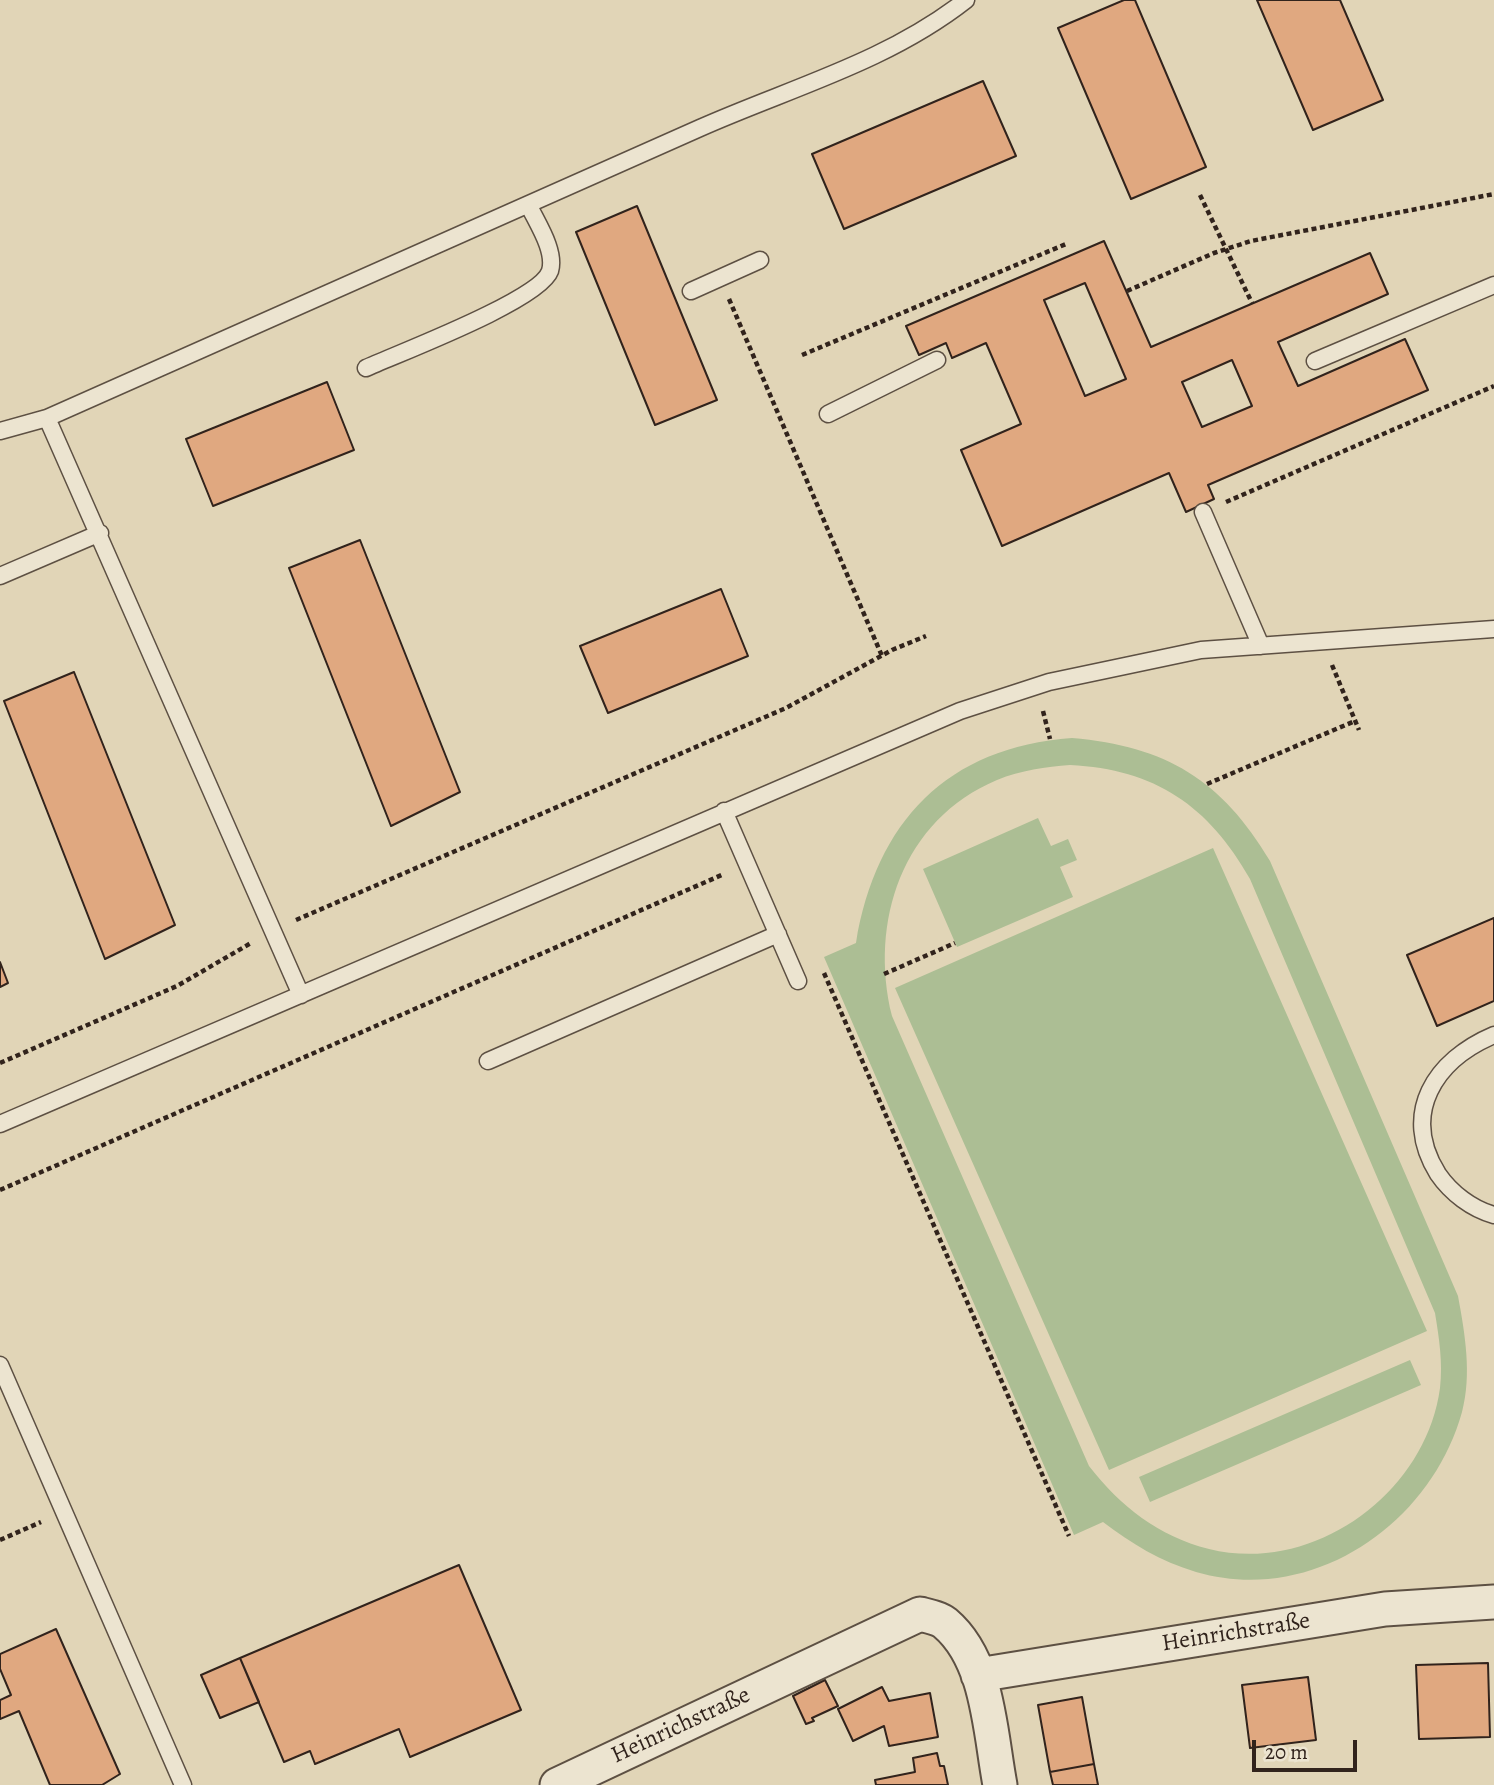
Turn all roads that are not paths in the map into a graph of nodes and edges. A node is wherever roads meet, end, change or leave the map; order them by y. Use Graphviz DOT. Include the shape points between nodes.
graph roads {
  1 [pos="966,0"];
  2 [pos="529,206"];
  3 [pos="760,260"];
  4 [pos="1494,285"];
  5 [pos="691,291"];
  6 [pos="937,360"];
  7 [pos="1315,362"];
  8 [pos="366,368"];
  9 [pos="828,414"];
  10 [pos="47,418"];
  11 [pos="0,431"];
  12 [pos="1203,512"];
  13 [pos="100,533"];
  14 [pos="0,576"];
  15 [pos="1494,629"];
  16 [pos="1261,646"];
  17 [pos="724,811"];
  18 [pos="778,934"];
  19 [pos="798,981"];
  20 [pos="301,995"];
  21 [pos="1494,1035"];
  22 [pos="488,1061"];
  23 [pos="0,1124"];
  24 [pos="1494,1215"];
  25 [pos="0,1365"];
  26 [pos="4,1384"];
  27 [pos="1494,1602"];
  28 [pos="978,1675"];
  29 [pos="183,1785"];
  30 [pos="557,1785"];
  31 [pos="1000,1785"];
  1 -- 2 [label="lane" via="883,54 701,127"];
  2 -- 8 [label="lane" via="549,250 550,271 540,287"];
  2 -- 10 [label="lane"];
  3 -- 5 [label="lane"];
  4 -- 7 [label="lane"];
  6 -- 9 [label="lane"];
  10 -- 11 [label="lane"];
  10 -- 13 [label="lane"];
  12 -- 16 [label="lane"];
  13 -- 14 [label="lane"];
  13 -- 20 [label="lane"];
  15 -- 16 [label="lane"];
  16 -- 17 [label="lane" via="1201,650 1049,682 902,734"];
  17 -- 18 [label="lane"];
  17 -- 20 [label="lane"];
  18 -- 19 [label="lane"];
  18 -- 22 [label="lane"];
  20 -- 23 [label="lane"];
  21 -- 24 [label="lane" via="1454,1056 1437,1078 1425,1103 1422,1135 1430,1160 1445,1183 1463,1201"];
  25 -- 26 [label="lane"];
  26 -- 29 [label="lane"];
  27 -- 28 [label="street, Heinrichstraße" via="1385,1609"];
  28 -- 30 [label="street, Heinrichstraße" via="967,1648 944,1621 920,1614"];
  28 -- 31 [label="street"];
}
